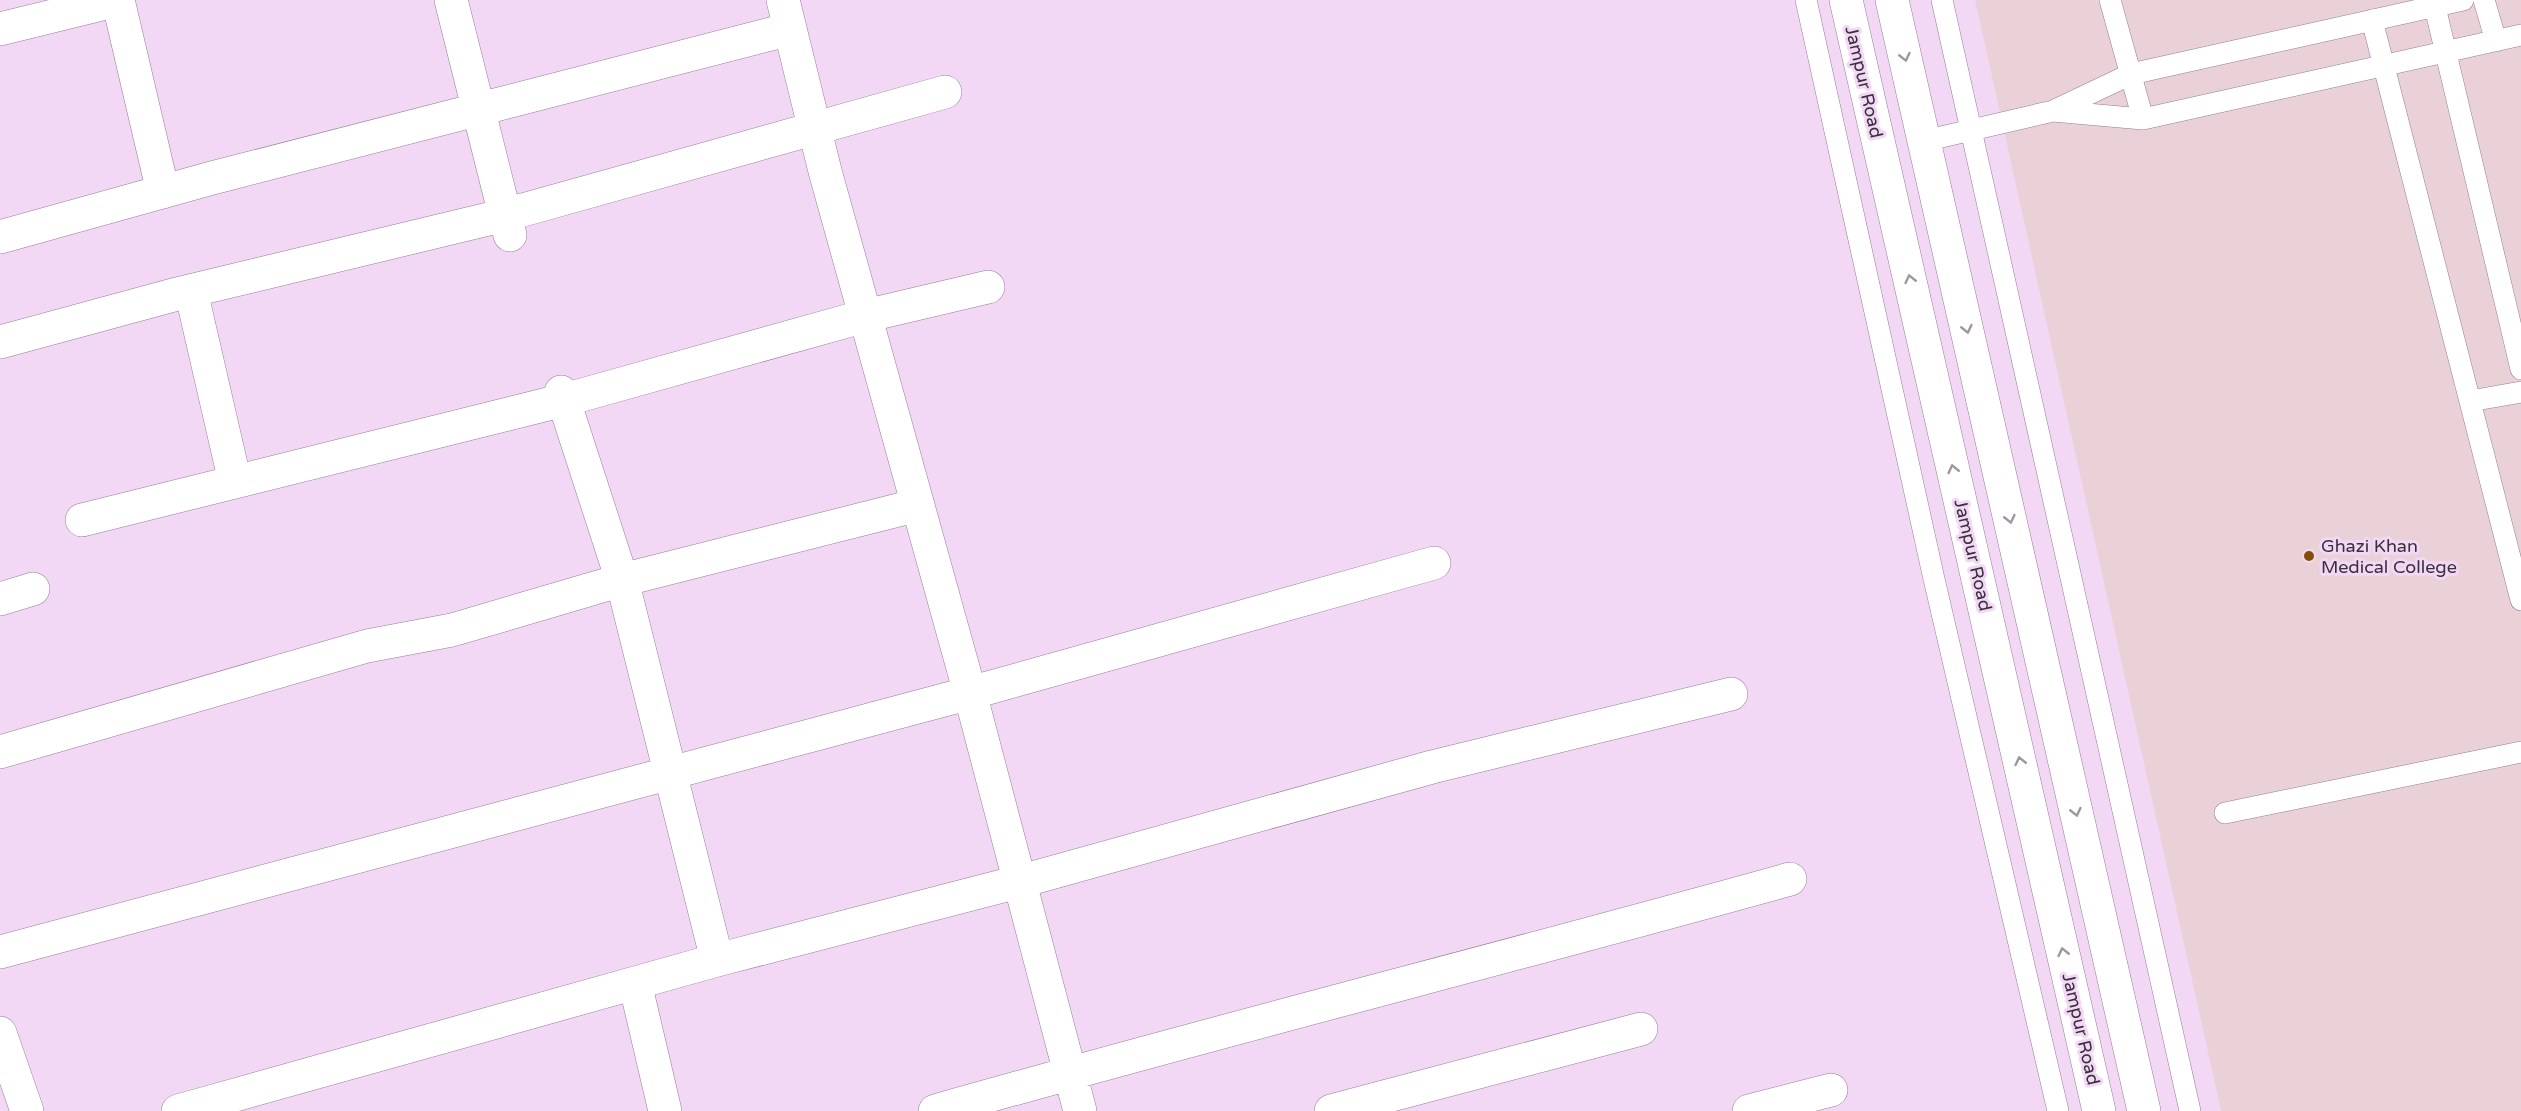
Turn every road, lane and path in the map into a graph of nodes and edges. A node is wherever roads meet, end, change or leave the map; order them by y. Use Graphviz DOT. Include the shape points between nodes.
graph roads {
  1 [pos="451,0"];
  2 [pos="1806,0"];
  3 [pos="1846,0"];
  4 [pos="1892,0"];
  5 [pos="1942,0"];
  6 [pos="2110,0"];
  7 [pos="2463,0"];
  8 [pos="2484,0"];
  9 [pos="2434,7"];
  10 [pos="786,14"];
  11 [pos="2372,20"];
  12 [pos="0,28"];
  13 [pos="2521,35"];
  14 [pos="2496,40"];
  15 [pos="2445,51"];
  16 [pos="2383,66"];
  17 [pos="2131,74"];
  18 [pos="945,92"];
  19 [pos="478,109"];
  20 [pos="2053,111"];
  21 [pos="2143,119"];
  22 [pos="815,129"];
  23 [pos="1971,129"];
  24 [pos="1924,141"];
  25 [pos="163,192"];
  26 [pos="508,225"];
  27 [pos="0,237"];
  28 [pos="988,287"];
  29 [pos="191,291"];
  30 [pos="865,315"];
  31 [pos="0,342"];
  32 [pos="2521,369"];
  33 [pos="2521,392"];
  34 [pos="563,396"];
  35 [pos="2470,401"];
  36 [pos="235,482"];
  37 [pos="918,505"];
  38 [pos="82,520"];
  39 [pos="1434,563"];
  40 [pos="622,580"];
  41 [pos="33,590"];
  42 [pos="0,599"];
  43 [pos="2521,600"];
  44 [pos="970,693"];
  45 [pos="1731,693"];
  46 [pos="0,752"];
  47 [pos="2521,752"];
  48 [pos="670,774"];
  49 [pos="2225,813"];
  50 [pos="1790,879"];
  51 [pos="1018,882"];
  52 [pos="0,952"];
  53 [pos="717,960"];
  54 [pos="635,983"];
  55 [pos="1641,1029"];
  56 [pos="0,1033"];
  57 [pos="1070,1073"];
  58 [pos="1831,1090"];
  59 [pos="27,1111"];
  60 [pos="178,1111"];
  61 [pos="665,1111"];
  62 [pos="935,1111"];
  63 [pos="1080,1111"];
  64 [pos="1331,1111"];
  65 [pos="1749,1111"];
  66 [pos="2058,1111"];
  67 [pos="2100,1111"];
  68 [pos="2144,1111"];
  69 [pos="2190,1111"];
  1 -- 19 [label="street"];
  2 -- 66 [label="lane" via="1934,579"];
  67 -- 3 [label="street, Jampur Road, one-way"];
  4 -- 24 [label="street, one-way"];
  5 -- 23 [label="lane"];
  6 -- 17 [label="lane"];
  7 -- 9 [label="lane"];
  8 -- 14 [label="lane"];
  9 -- 11 [label="lane"];
  9 -- 15 [label="lane"];
  10 -- 19 [label="street"];
  10 -- 22 [label="street"];
  11 -- 16 [label="lane"];
  11 -- 17 [label="lane"];
  12 -- 25 [label="street" via="118,0"];
  13 -- 14 [label="lane"];
  14 -- 15 [label="lane"];
  15 -- 16 [label="lane"];
  15 -- 32 [label="lane"];
  16 -- 21 [label="lane"];
  16 -- 35 [label="lane"];
  17 -- 20 [label="lane"];
  17 -- 21 [label="lane"];
  18 -- 22 [label="street"];
  19 -- 25 [label="street"];
  19 -- 26 [label="street"];
  20 -- 21 [label="lane"];
  20 -- 23 [label="lane"];
  22 -- 26 [label="street"];
  22 -- 30 [label="street"];
  23 -- 24 [label="lane"];
  23 -- 69 [label="lane"];
  24 -- 68 [label="street, one-way"];
  25 -- 27 [label="street"];
  26 -- 29 [label="street"];
  28 -- 30 [label="street"];
  29 -- 31 [label="street"];
  29 -- 36 [label="street"];
  30 -- 34 [label="street"];
  30 -- 37 [label="street"];
  33 -- 35 [label="lane"];
  34 -- 36 [label="street"];
  34 -- 40 [label="street"];
  35 -- 43 [label="lane"];
  36 -- 38 [label="street"];
  37 -- 40 [label="street"];
  37 -- 44 [label="street"];
  39 -- 44 [label="street"];
  40 -- 46 [label="street" via="452,630 367,646"];
  40 -- 48 [label="street"];
  41 -- 42 [label="street"];
  44 -- 48 [label="street"];
  44 -- 51 [label="street"];
  45 -- 51 [label="street" via="1432,767"];
  47 -- 49 [label="lane"];
  48 -- 52 [label="street"];
  48 -- 53 [label="street"];
  50 -- 57 [label="street"];
  51 -- 53 [label="street"];
  51 -- 57 [label="street"];
  53 -- 54 [label="street"];
  54 -- 60 [label="street"];
  54 -- 61 [label="street"];
  55 -- 64 [label="street"];
  56 -- 59 [label="street"];
  57 -- 62 [label="street"];
  57 -- 63 [label="street"];
  58 -- 65 [label="street"];
}
